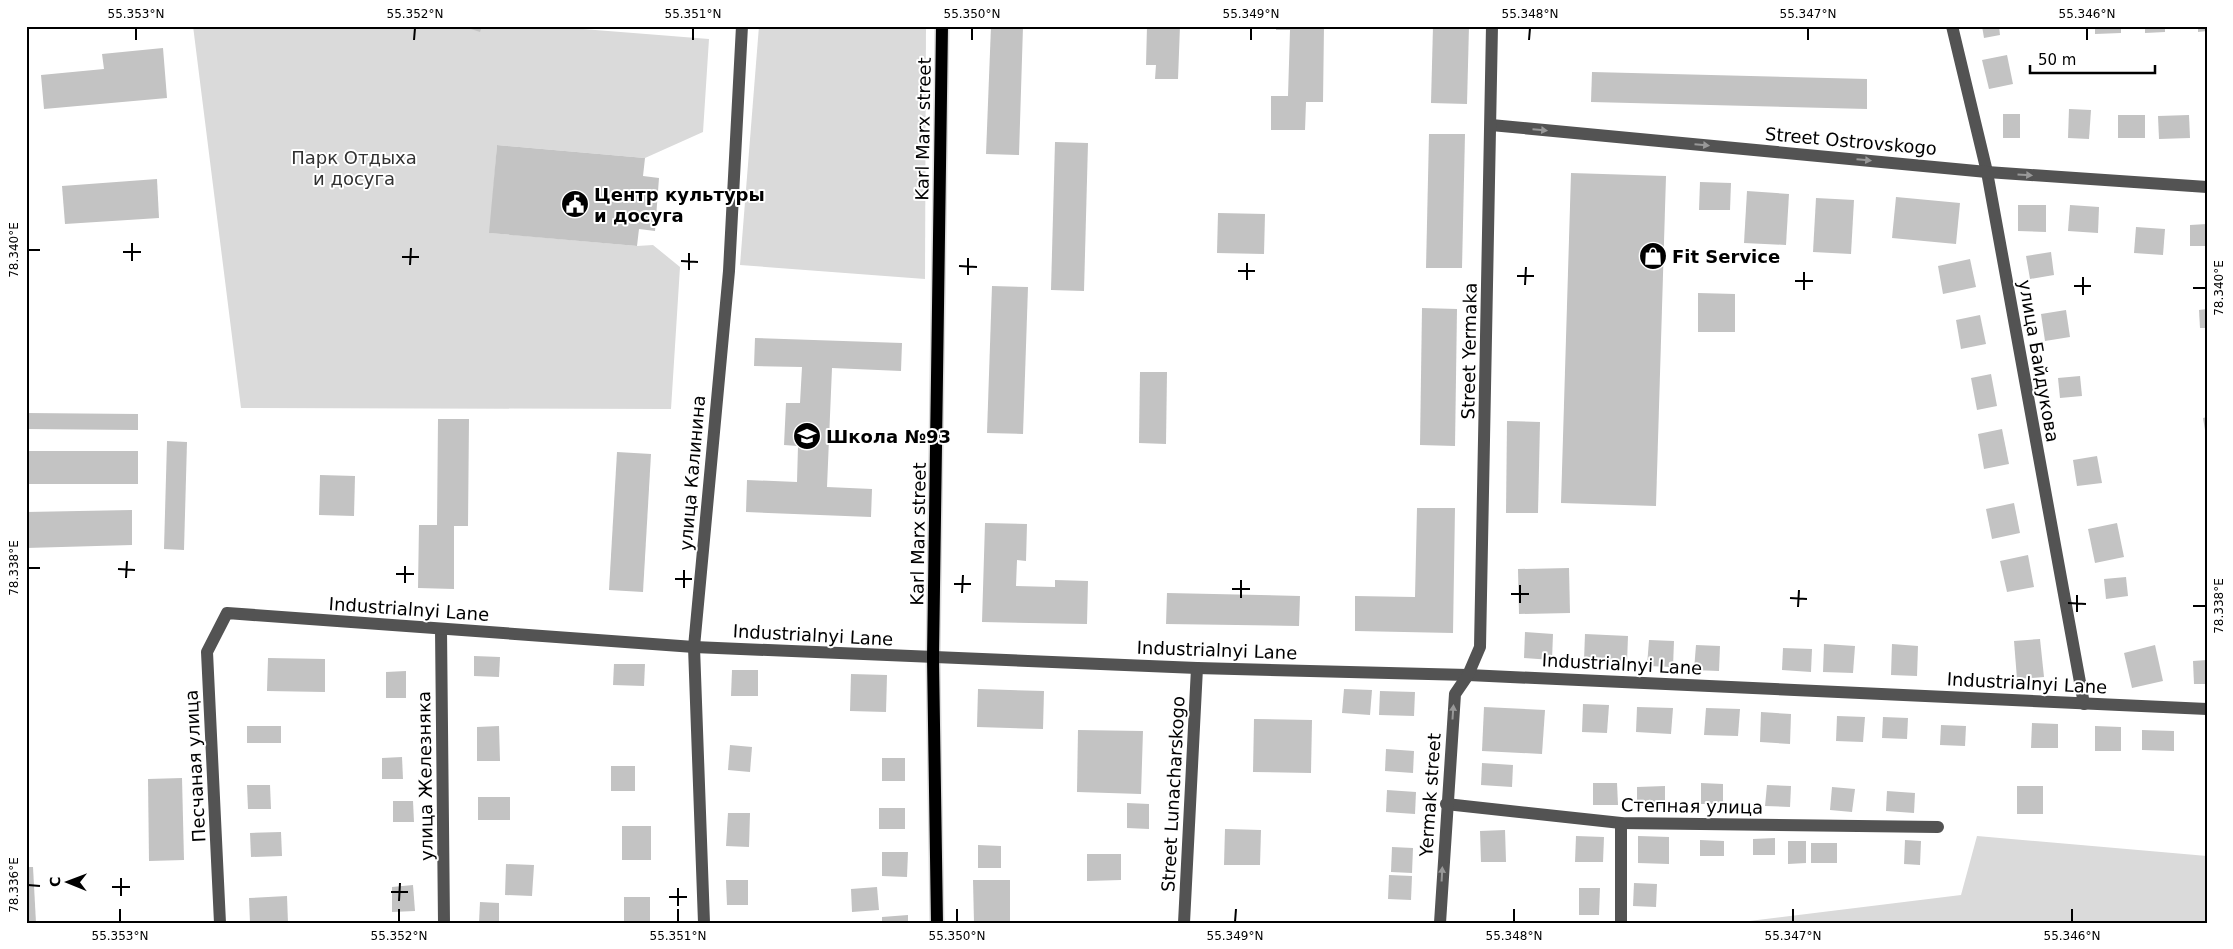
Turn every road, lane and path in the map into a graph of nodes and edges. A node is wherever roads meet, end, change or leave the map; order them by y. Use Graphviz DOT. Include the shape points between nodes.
graph roads {
  1 [pos="742,26"];
  2 [pos="942,26"];
  3 [pos="1492,26"];
  4 [pos="1952,26"];
  5 [pos="1492,125"];
  6 [pos="1987,172"];
  7 [pos="2207,188"];
  8 [pos="227,614"];
  9 [pos="441,629"];
  10 [pos="694,647"];
  11 [pos="933,658"];
  12 [pos="1197,668"];
  13 [pos="1468,674"];
  14 [pos="2084,704"];
  15 [pos="2207,709"];
  16 [pos="1446,804"];
  17 [pos="1621,823"];
  18 [pos="1938,828"];
  19 [pos="220,923"];
  20 [pos="444,923"];
  21 [pos="704,923"];
  22 [pos="936,923"];
  23 [pos="1184,923"];
  24 [pos="1440,923"];
  25 [pos="1621,923"];
  1 -- 10 [label="street, улица Калинина" via="729,271"];
  2 -- 11 [label="main road, Karl Marx street"];
  3 -- 5 [label="street, Street Yermaka"];
  4 -- 6 [label="street, улица Байдукова"];
  5 -- 6 [label="street, Street Ostrovskogo, one-way"];
  5 -- 13 [label="street, Street Yermaka" via="1480,647"];
  6 -- 7 [label="street, Street Ostrovskogo, one-way"];
  6 -- 14 [label="street, улица Байдукова"];
  8 -- 9 [label="street, Industrialnyi Lane"];
  8 -- 19 [label="street, Песчаная улица" via="207,652"];
  9 -- 10 [label="street, Industrialnyi Lane"];
  9 -- 20 [label="street, улица Железняка"];
  10 -- 11 [label="street, Industrialnyi Lane"];
  10 -- 21 [label="street, улица Калинина"];
  11 -- 12 [label="street, Industrialnyi Lane"];
  11 -- 22 [label="main road, Karl Marx street"];
  12 -- 13 [label="street, Industrialnyi Lane"];
  12 -- 23 [label="street, Street Lunacharskogo"];
  13 -- 14 [label="street, Industrialnyi Lane"];
  16 -- 13 [label="street, Yermak street, one-way" via="1454,694"];
  14 -- 15 [label="street, Industrialnyi Lane"];
  16 -- 17 [label="street, Степная улица"];
  24 -- 16 [label="street, Yermak street, one-way"];
  17 -- 18 [label="street, Степная улица"];
  17 -- 25 [label="street"];
}
